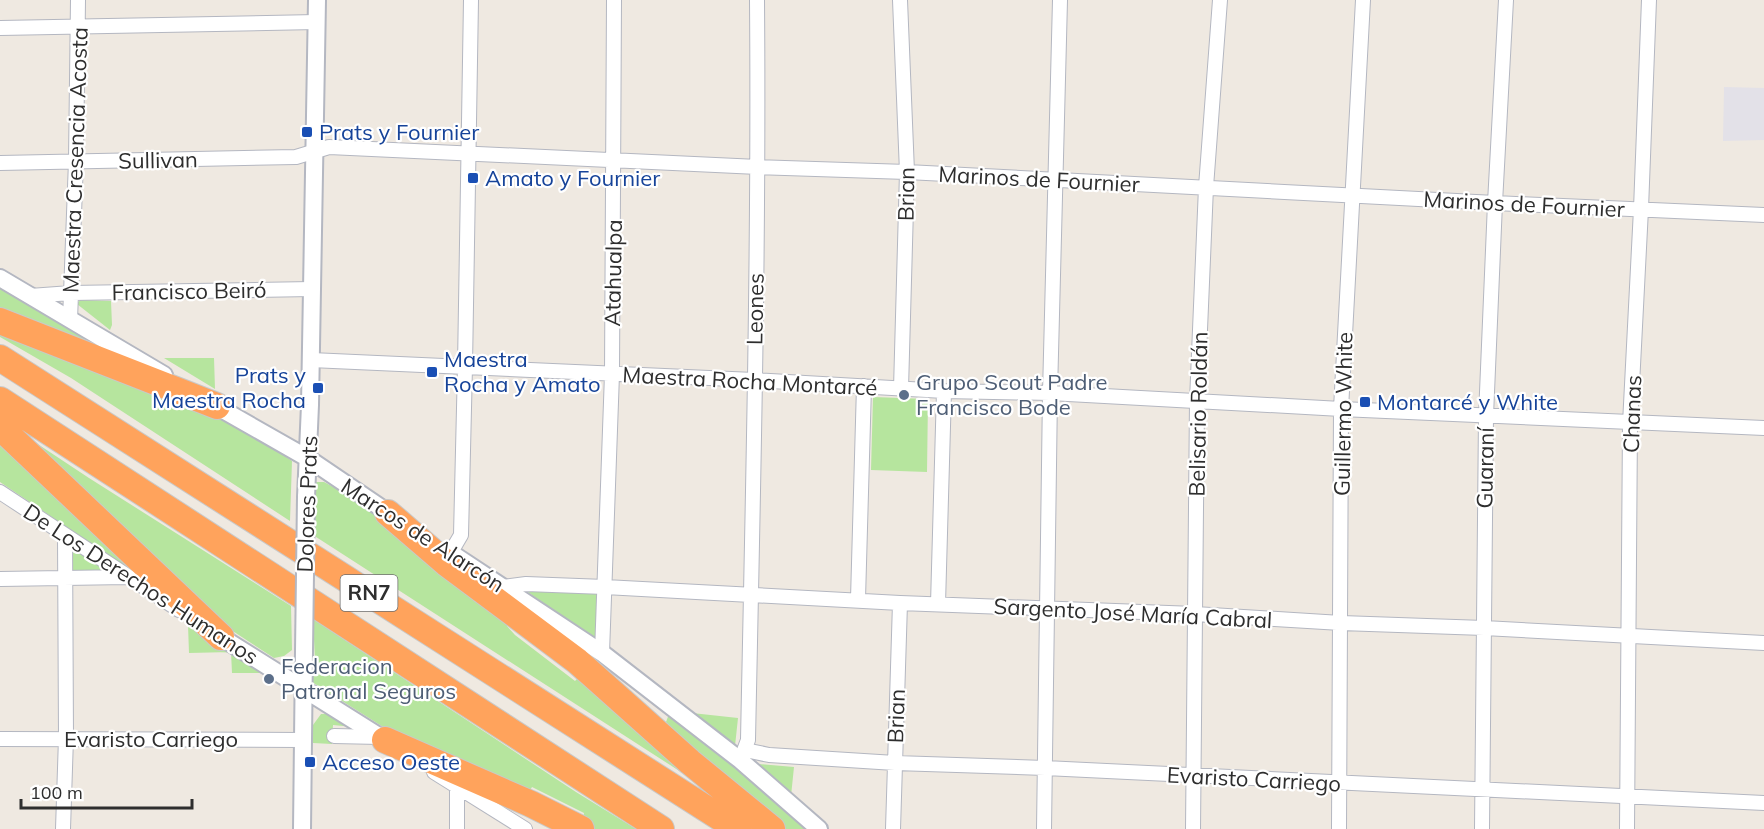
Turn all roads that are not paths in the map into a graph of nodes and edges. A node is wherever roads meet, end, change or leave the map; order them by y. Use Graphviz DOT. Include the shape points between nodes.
graph roads {
  1 [pos="78,0"];
  2 [pos="317,0"];
  3 [pos="471,0"];
  4 [pos="614,0"];
  5 [pos="757,0"];
  6 [pos="900,0"];
  7 [pos="1060,0"];
  8 [pos="1220,0"];
  9 [pos="1363,0"];
  10 [pos="1506,0"];
  11 [pos="1649,0"];
  12 [pos="317,22"];
  13 [pos="78,26"];
  14 [pos="0,28"];
  15 [pos="314,152"];
  16 [pos="469,153"];
  17 [pos="615,160"];
  18 [pos="76,161"];
  19 [pos="0,163"];
  20 [pos="758,167"];
  21 [pos="907,172"];
  22 [pos="1054,180"];
  23 [pos="1206,187"];
  24 [pos="1352,195"];
  25 [pos="1495,203"];
  26 [pos="1641,209"];
  27 [pos="1764,215"];
  28 [pos="0,278"];
  29 [pos="312,289"];
  30 [pos="72,293"];
  31 [pos="30,296"];
  32 [pos="70,320"];
  33 [pos="0,321"];
  34 [pos="0,358"];
  35 [pos="311,360"];
  36 [pos="465,366"];
  37 [pos="612,374"];
  38 [pos="754,380"];
  39 [pos="864,386"];
  40 [pos="901,389"];
  41 [pos="944,391"];
  42 [pos="1050,393"];
  43 [pos="0,400"];
  44 [pos="1197,401"];
  45 [pos="217,406"];
  46 [pos="1341,409"];
  47 [pos="1486,416"];
  48 [pos="1630,424"];
  49 [pos="0,427"];
  50 [pos="1764,428"];
  51 [pos="309,459"];
  52 [pos="0,492"];
  53 [pos="388,513"];
  54 [pos="65,536"];
  55 [pos="451,552"];
  56 [pos="127,577"];
  57 [pos="65,578"];
  58 [pos="0,579"];
  59 [pos="503,587"];
  60 [pos="605,587"];
  61 [pos="751,593"];
  62 [pos="858,599"];
  63 [pos="900,603"];
  64 [pos="938,604"];
  65 [pos="1046,608"];
  66 [pos="1195,614"];
  67 [pos="1341,623"];
  68 [pos="1484,628"];
  69 [pos="1629,636"];
  70 [pos="221,637"];
  71 [pos="1764,643"];
  72 [pos="602,653"];
  73 [pos="303,687"];
  74 [pos="334,736"];
  75 [pos="66,738"];
  76 [pos="382,738"];
  77 [pos="0,739"];
  78 [pos="302,740"];
  79 [pos="742,755"];
  80 [pos="895,763"];
  81 [pos="1045,768"];
  82 [pos="1194,776"];
  83 [pos="1340,783"];
  84 [pos="457,788"];
  85 [pos="1482,790"];
  86 [pos="1628,798"];
  87 [pos="1764,803"];
  88 [pos="63,829"];
  89 [pos="302,829"];
  90 [pos="457,829"];
  91 [pos="525,829"];
  92 [pos="581,829"];
  93 [pos="660,829"];
  94 [pos="738,829"];
  95 [pos="772,829"];
  96 [pos="819,829"];
  97 [pos="893,829"];
  98 [pos="1044,829"];
  99 [pos="1193,829"];
  100 [pos="1339,829"];
  101 [pos="1482,829"];
  102 [pos="1627,829"];
  1 -- 13 [label="street, Maestra Cresencia Acosta"];
  2 -- 12 [label="street, Dolores Prats"];
  3 -- 16 [label="street"];
  4 -- 17 [label="street, Atahualpa"];
  5 -- 20 [label="street, Leones"];
  6 -- 21 [label="street, Brian"];
  7 -- 22 [label="street"];
  8 -- 23 [label="street, Belisario Roldán"];
  9 -- 24 [label="street, Guillermo White"];
  10 -- 25 [label="street, Guaraní"];
  11 -- 26 [label="street, Chanas"];
  12 -- 13 [label="street"];
  12 -- 15 [label="street, Dolores Prats"];
  13 -- 14 [label="street"];
  13 -- 18 [label="street, Maestra Cresencia Acosta"];
  15 -- 16 [label="street, Marinos de Fournier" via="329,147"];
  15 -- 18 [label="street, Sullivan" via="296,157"];
  15 -- 29 [label="street, Dolores Prats"];
  16 -- 17 [label="street, Marinos de Fournier"];
  16 -- 36 [label="street"];
  17 -- 20 [label="street, Marinos de Fournier"];
  17 -- 37 [label="street, Atahualpa"];
  18 -- 19 [label="street, Sullivan"];
  18 -- 30 [label="street, Maestra Cresencia Acosta"];
  20 -- 21 [label="street, Marinos de Fournier"];
  20 -- 38 [label="street, Leones"];
  21 -- 22 [label="street, Marinos de Fournier"];
  21 -- 40 [label="street, Brian"];
  22 -- 23 [label="street, Marinos de Fournier"];
  22 -- 42 [label="street"];
  23 -- 24 [label="street, Marinos de Fournier"];
  23 -- 44 [label="street, Belisario Roldán"];
  24 -- 25 [label="street, Marinos de Fournier"];
  24 -- 46 [label="street, Guillermo White"];
  25 -- 26 [label="street, Marinos de Fournier"];
  25 -- 47 [label="street, Guaraní"];
  26 -- 27 [label="street, Marinos de Fournier"];
  26 -- 48 [label="street, Chanas"];
  28 -- 31 [label="street, Marcos de Alarcón"];
  29 -- 30 [label="street, Francisco Beiró"];
  29 -- 35 [label="street, Dolores Prats"];
  30 -- 31 [label="street, Francisco Beiró"];
  30 -- 32 [label="street, Maestra Cresencia Acosta"];
  31 -- 32 [label="street, Marcos de Alarcón"];
  32 -- 45 [label="street, Marcos de Alarcón"];
  33 -- 45 [label="highway"];
  34 -- 94 [label="highway, RN7"];
  35 -- 36 [label="street, Maestra Rocha Montarcé"];
  35 -- 51 [label="street, Dolores Prats"];
  36 -- 37 [label="street, Maestra Rocha Montarcé"];
  36 -- 55 [label="street" via="461,535"];
  37 -- 38 [label="street, Maestra Rocha Montarcé"];
  37 -- 60 [label="street, Atahualpa"];
  38 -- 39 [label="street, Maestra Rocha Montarcé"];
  38 -- 61 [label="street, Leones"];
  39 -- 40 [label="street, Maestra Rocha Montarcé"];
  39 -- 62 [label="street"];
  40 -- 41 [label="street, Maestra Rocha Montarcé"];
  41 -- 42 [label="street, Maestra Rocha Montarcé"];
  41 -- 64 [label="street"];
  42 -- 44 [label="street, Maestra Rocha Montarcé"];
  42 -- 65 [label="street"];
  43 -- 93 [label="highway, RN7"];
  44 -- 46 [label="street, Maestra Rocha Montarcé"];
  44 -- 66 [label="street, Belisario Roldán"];
  45 -- 51 [label="street, Marcos de Alarcón"];
  46 -- 47 [label="street, Maestra Rocha Montarcé"];
  46 -- 67 [label="street, Guillermo White"];
  47 -- 48 [label="street, Maestra Rocha Montarcé"];
  47 -- 68 [label="street, Guaraní"];
  48 -- 50 [label="street, Maestra Rocha Montarcé"];
  48 -- 69 [label="street, Chanas"];
  49 -- 70 [label="highway"];
  51 -- 53 [label="street, Marcos de Alarcón"];
  51 -- 73 [label="street, Dolores Prats, bridge"];
  52 -- 54 [label="street, De Los Derechos Humanos"];
  53 -- 55 [label="street, Marcos de Alarcón"];
  53 -- 95 [label="highway" via="446,563 577,661"];
  54 -- 56 [label="street, De Los Derechos Humanos"];
  54 -- 57 [label="street"];
  55 -- 59 [label="street, Marcos de Alarcón"];
  56 -- 57 [label="street"];
  56 -- 70 [label="street, De Los Derechos Humanos"];
  57 -- 58 [label="street"];
  57 -- 75 [label="street"];
  59 -- 60 [label="street, Sargento José María Cabral"];
  59 -- 72 [label="street, Marcos de Alarcón"];
  60 -- 61 [label="street, Sargento José María Cabral"];
  60 -- 72 [label="street, Atahualpa"];
  61 -- 62 [label="street, Sargento José María Cabral"];
  61 -- 79 [label="street, Leones" via="748,740"];
  62 -- 63 [label="street, Sargento José María Cabral"];
  63 -- 64 [label="street, Sargento José María Cabral"];
  63 -- 80 [label="street, Brian"];
  64 -- 65 [label="street, Sargento José María Cabral"];
  65 -- 66 [label="street, Sargento José María Cabral"];
  65 -- 81 [label="street"];
  66 -- 67 [label="street, Sargento José María Cabral"];
  66 -- 82 [label="street, Belisario Roldán"];
  67 -- 68 [label="street, Sargento José María Cabral"];
  67 -- 83 [label="street, Guillermo White"];
  68 -- 69 [label="street, Sargento José María Cabral"];
  68 -- 85 [label="street, Guaraní"];
  69 -- 71 [label="street, Sargento José María Cabral"];
  69 -- 86 [label="street, Chanas"];
  70 -- 73 [label="street, De Los Derechos Humanos"];
  72 -- 79 [label="street, Marcos de Alarcón"];
  73 -- 76 [label="street, De Los Derechos Humanos"];
  73 -- 78 [label="street, Dolores Prats"];
  74 -- 76 [label="street"];
  75 -- 77 [label="street, Evaristo Carriego"];
  75 -- 78 [label="street, Evaristo Carriego"];
  75 -- 88 [label="street"];
  76 -- 84 [label="street, De Los Derechos Humanos"];
  76 -- 92 [label="highway"];
  78 -- 89 [label="street, Dolores Prats"];
  79 -- 80 [label="street, Evaristo Carriego"];
  79 -- 96 [label="street, Marcos de Alarcón"];
  80 -- 81 [label="street, Evaristo Carriego"];
  80 -- 97 [label="street, Brian"];
  81 -- 82 [label="street, Evaristo Carriego"];
  81 -- 98 [label="street"];
  82 -- 83 [label="street, Evaristo Carriego"];
  82 -- 99 [label="street, Belisario Roldán"];
  83 -- 85 [label="street, Evaristo Carriego"];
  83 -- 100 [label="street, Guillermo White"];
  84 -- 90 [label="street"];
  84 -- 91 [label="street, De Los Derechos Humanos"];
  85 -- 86 [label="street, Evaristo Carriego"];
  85 -- 101 [label="street, Guaraní"];
  86 -- 87 [label="street, Evaristo Carriego"];
  86 -- 102 [label="street, Chanas"];
}
